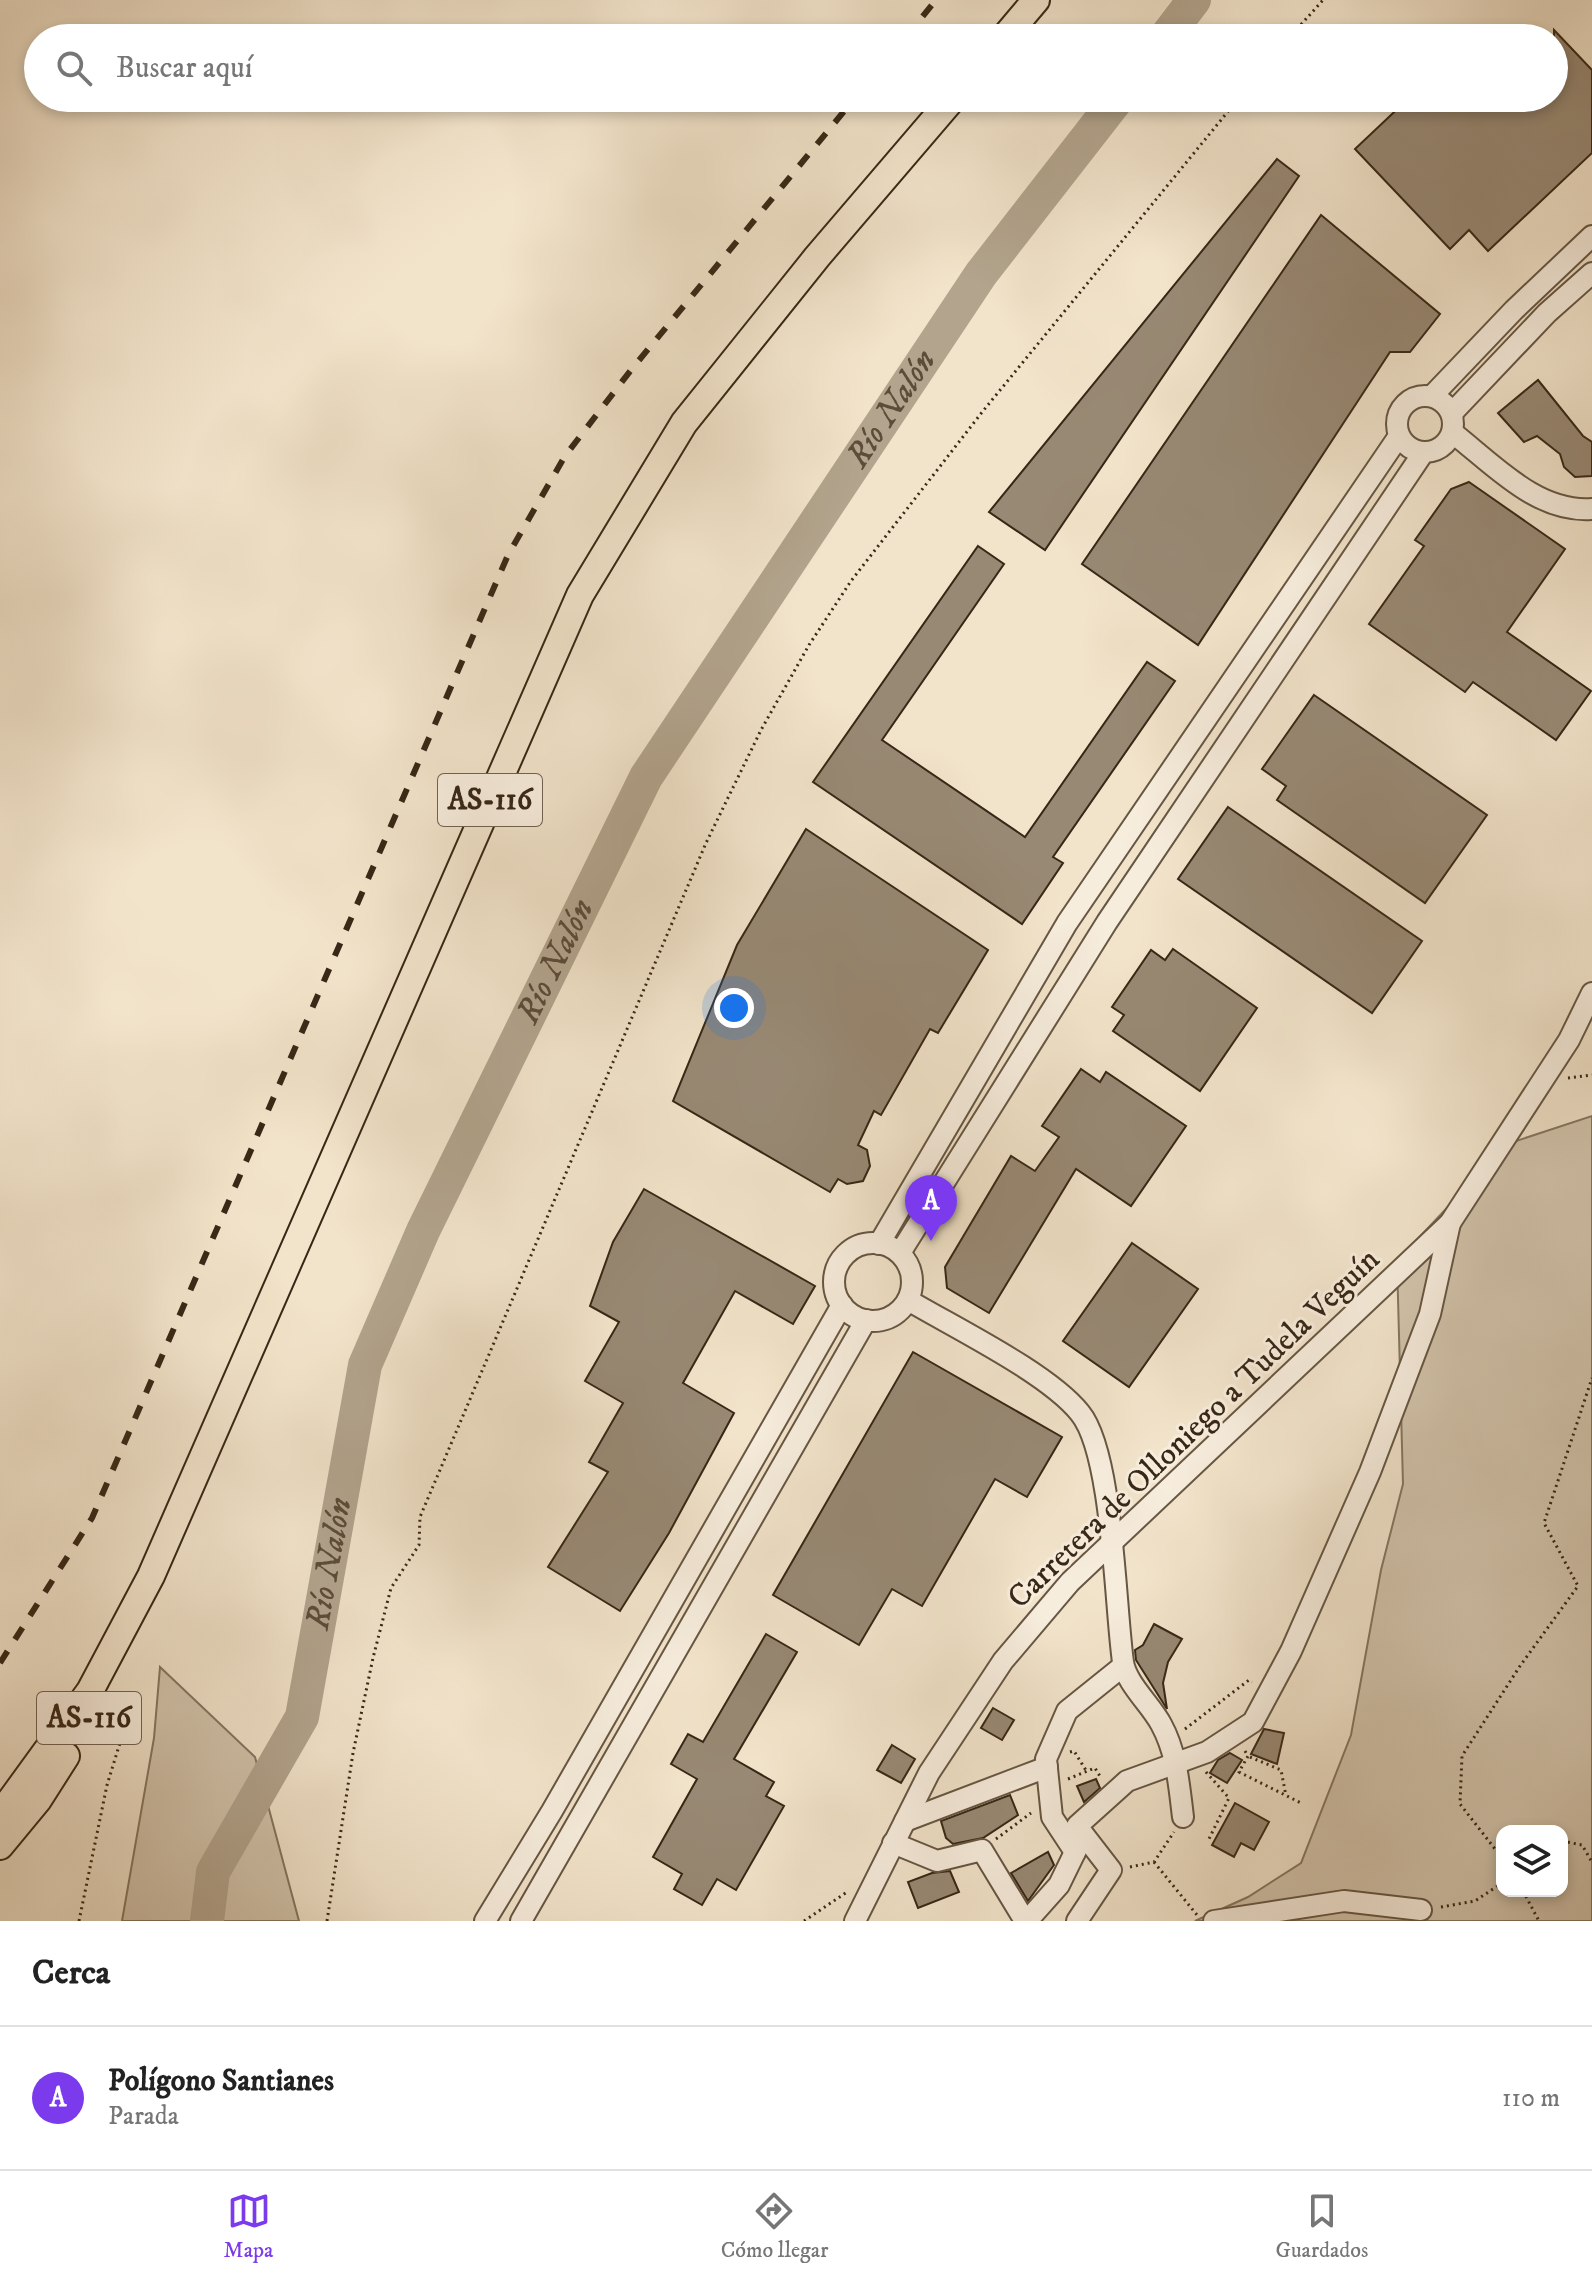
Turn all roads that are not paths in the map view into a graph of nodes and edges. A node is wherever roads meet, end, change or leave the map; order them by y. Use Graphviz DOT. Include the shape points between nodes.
graph roads {
  1 [pos="1036,0"];
  2 [pos="1016,24"];
  3 [pos="941,112"];
  4 [pos="1592,236"];
  5 [pos="1592,273"];
  6 [pos="1432,396"];
  7 [pos="1452,423"];
  8 [pos="1399,436"];
  9 [pos="1423,453"];
  10 [pos="1592,509"];
  11 [pos="1592,993"];
  12 [pos="1450,1223"];
  13 [pos="879,1244"];
  14 [pos="900,1253"];
  15 [pos="908,1300"];
  16 [pos="842,1305"];
  17 [pos="866,1320"];
  18 [pos="1110,1544"];
  19 [pos="151,1576"];
  20 [pos="1123,1666"];
  21 [pos="1185,1760"];
  22 [pos="1049,1784"];
  23 [pos="0,1815"];
  24 [pos="1183,1817"];
  25 [pos="905,1821"];
  26 [pos="893,1843"];
  27 [pos="1080,1844"];
  28 [pos="0,1846"];
  29 [pos="1421,1910"];
  30 [pos="485,1921"];
  31 [pos="521,1921"];
  32 [pos="855,1921"];
  33 [pos="1026,1921"];
  34 [pos="1077,1921"];
  35 [pos="1214,1921"];
  1 -- 2 [label="main road"];
  3 -- 19 [label="main road, AS-116" via="684,423 580,595"];
  4 -- 6 [label="street"];
  5 -- 7 [label="street" via="1547,313"];
  6 -- 7 [label="street" via="1441,400"];
  6 -- 8 [label="street" via="1403,406"];
  7 -- 9 [label="street" via="1442,448"];
  7 -- 10 [label="street" via="1533,495 1560,509"];
  8 -- 9 [label="street"];
  8 -- 13 [label="street" via="1067,923"];
  9 -- 14 [label="street" via="1107,922"];
  11 -- 12 [label="street, Carretera de Olloniego a Tudela Veguín" via="1569,1040"];
  12 -- 18 [label="street, Carretera de Olloniego a Tudela Veguín"];
  12 -- 21 [label="street" via="1430,1314 1370,1472 1291,1651 1253,1722"];
  13 -- 14 [label="street"];
  13 -- 16 [label="street" via="861,1244 837,1266 834,1287"];
  14 -- 15 [label="street" via="912,1277"];
  15 -- 17 [label="street" via="888,1318"];
  15 -- 18 [label="street" via="1052,1386 1082,1414 1099,1450"];
  16 -- 17 [label="street"];
  16 -- 30 [label="street"];
  17 -- 31 [label="street"];
  18 -- 20 [label="street"];
  18 -- 25 [label="street, Carretera de Olloniego a Tudela Veguín" via="1003,1661 929,1773"];
  19 -- 23 [label="main road, AS-116" via="90,1691"];
  19 -- 28 [label="main road, AS-116" via="138,1634 104,1695 38,1800"];
  20 -- 21 [label="street"];
  20 -- 22 [label="street" via="1067,1711 1046,1759"];
  21 -- 24 [label="street"];
  21 -- 27 [label="street" via="1127,1781 1077,1826"];
  22 -- 25 [label="street"];
  22 -- 27 [label="street" via="1052,1817"];
  25 -- 26 [label="street, Carretera de Olloniego a Tudela Veguín"];
  26 -- 32 [label="street, Carretera de Olloniego a Tudela Veguín"];
  26 -- 33 [label="street" via="937,1861 982,1850"];
  27 -- 33 [label="street" via="1059,1885"];
  27 -- 34 [label="street" via="1111,1870"];
  29 -- 35 [label="street" via="1344,1901"];
}
